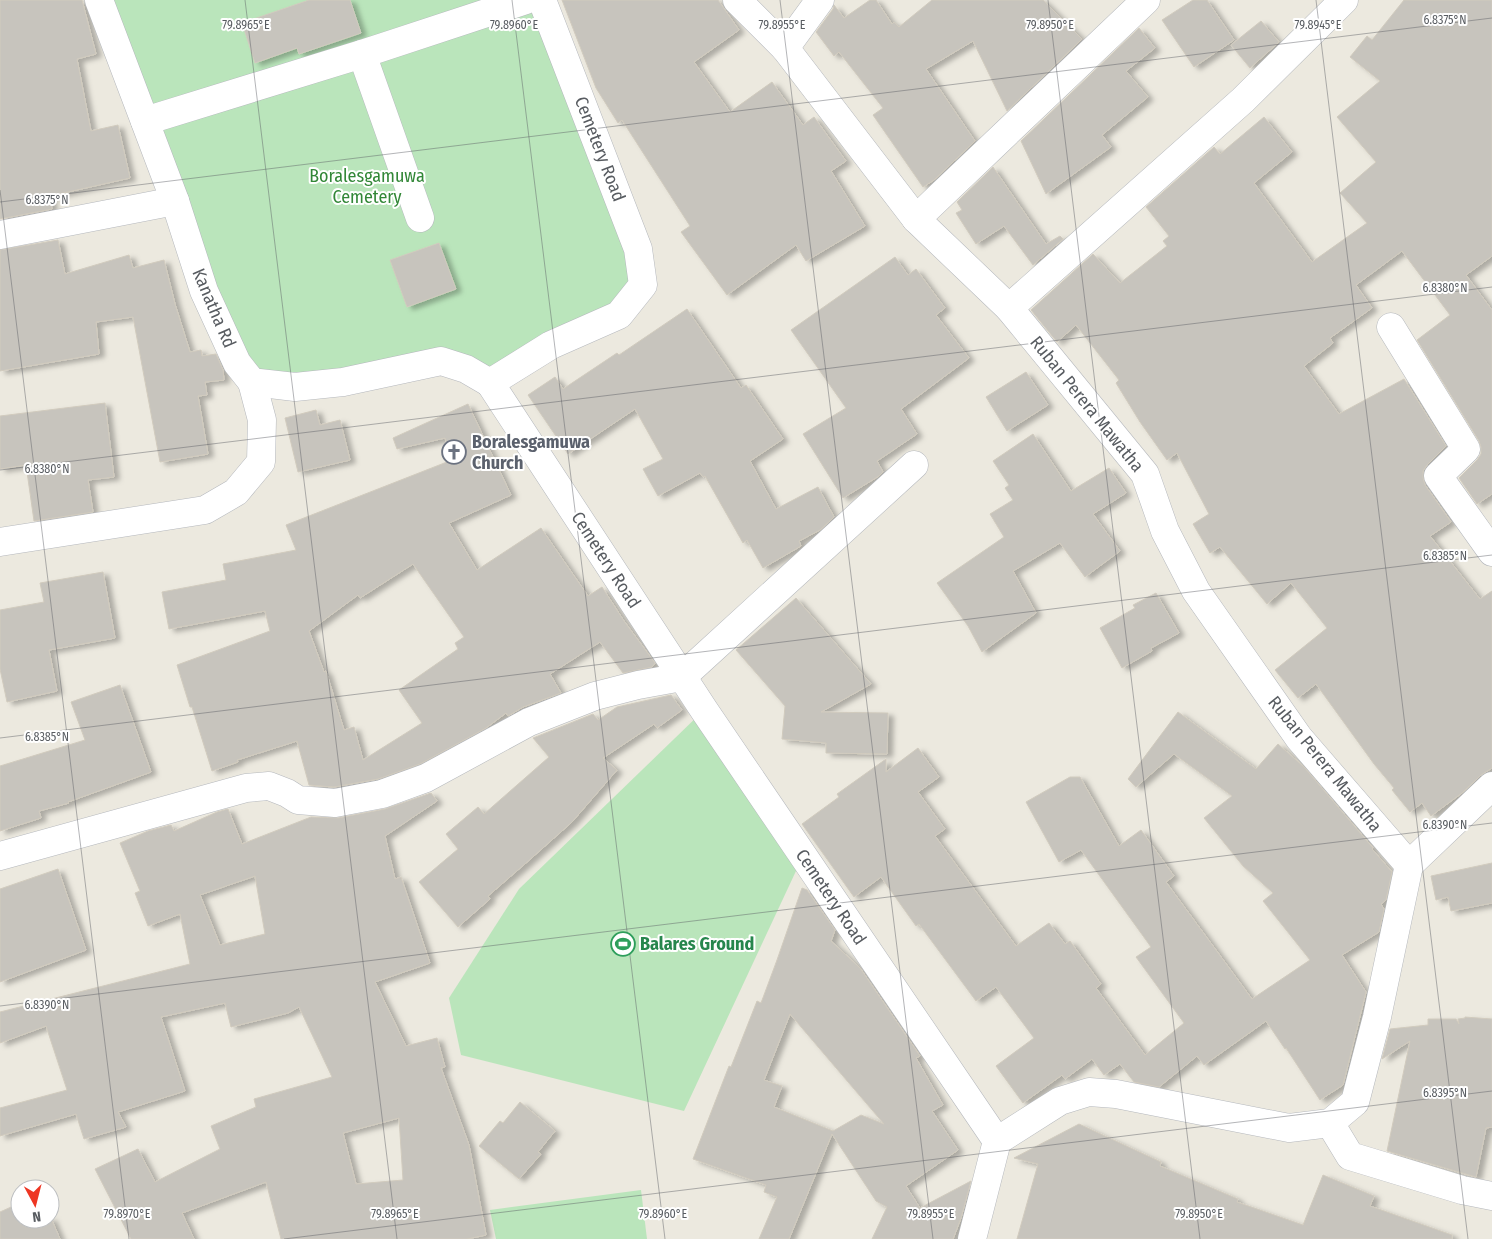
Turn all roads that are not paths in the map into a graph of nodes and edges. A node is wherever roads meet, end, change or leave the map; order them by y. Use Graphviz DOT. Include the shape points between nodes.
graph roads {
  1 [pos="99,0"];
  2 [pos="526,0"];
  3 [pos="542,0"];
  4 [pos="737,0"];
  5 [pos="820,0"];
  6 [pos="1146,0"];
  7 [pos="1344,0"];
  8 [pos="785,48"];
  9 [pos="362,54"];
  10 [pos="145,120"];
  11 [pos="175,201"];
  12 [pos="420,218"];
  13 [pos="916,219"];
  14 [pos="0,235"];
  15 [pos="1009,308"];
  16 [pos="1391,327"];
  17 [pos="252,382"];
  18 [pos="490,383"];
  19 [pos="914,465"];
  20 [pos="0,542"];
  21 [pos="1492,552"];
  22 [pos="682,676"];
  23 [pos="1492,786"];
  24 [pos="0,856"];
  25 [pos="1408,865"];
  26 [pos="1330,1123"];
  27 [pos="997,1141"];
  28 [pos="1492,1196"];
  29 [pos="972,1239"];
  1 -- 10 [label="street, Kanatha Rd"];
  2 -- 9 [label="street"];
  3 -- 18 [label="street, Cemetery Road" via="638,249 643,285 619,315 550,345"];
  4 -- 8 [label="street, Ruban Perera Mawatha"];
  5 -- 8 [label="street"];
  6 -- 13 [label="street"];
  7 -- 15 [label="street" via="1243,100"];
  8 -- 13 [label="street, Ruban Perera Mawatha"];
  9 -- 10 [label="street"];
  9 -- 12 [label="street"];
  10 -- 11 [label="street, Kanatha Rd"];
  11 -- 14 [label="street"];
  11 -- 17 [label="street, Kanatha Rd" via="204,291 237,363"];
  13 -- 15 [label="street, Ruban Perera Mawatha"];
  15 -- 25 [label="street, Ruban Perera Mawatha" via="1145,474 1166,531 1196,592 1298,738"];
  16 -- 21 [label="street" via="1466,449 1438,476"];
  17 -- 18 [label="street" via="295,387 343,382 440,362 466,369"];
  17 -- 20 [label="street" via="262,420 261,462 236,492 205,510"];
  18 -- 22 [label="street, Cemetery Road"];
  19 -- 22 [label="street"];
  22 -- 24 [label="street" via="595,696 529,722 426,778 382,794 335,803 298,800 269,786 246,788"];
  22 -- 27 [label="street, Cemetery Road"];
  23 -- 25 [label="street"];
  25 -- 26 [label="street" via="1377,1017 1355,1102"];
  26 -- 27 [label="street" via="1289,1128 1116,1094 1089,1092 1060,1101"];
  26 -- 28 [label="street" via="1350,1156"];
  27 -- 29 [label="street"];
}
